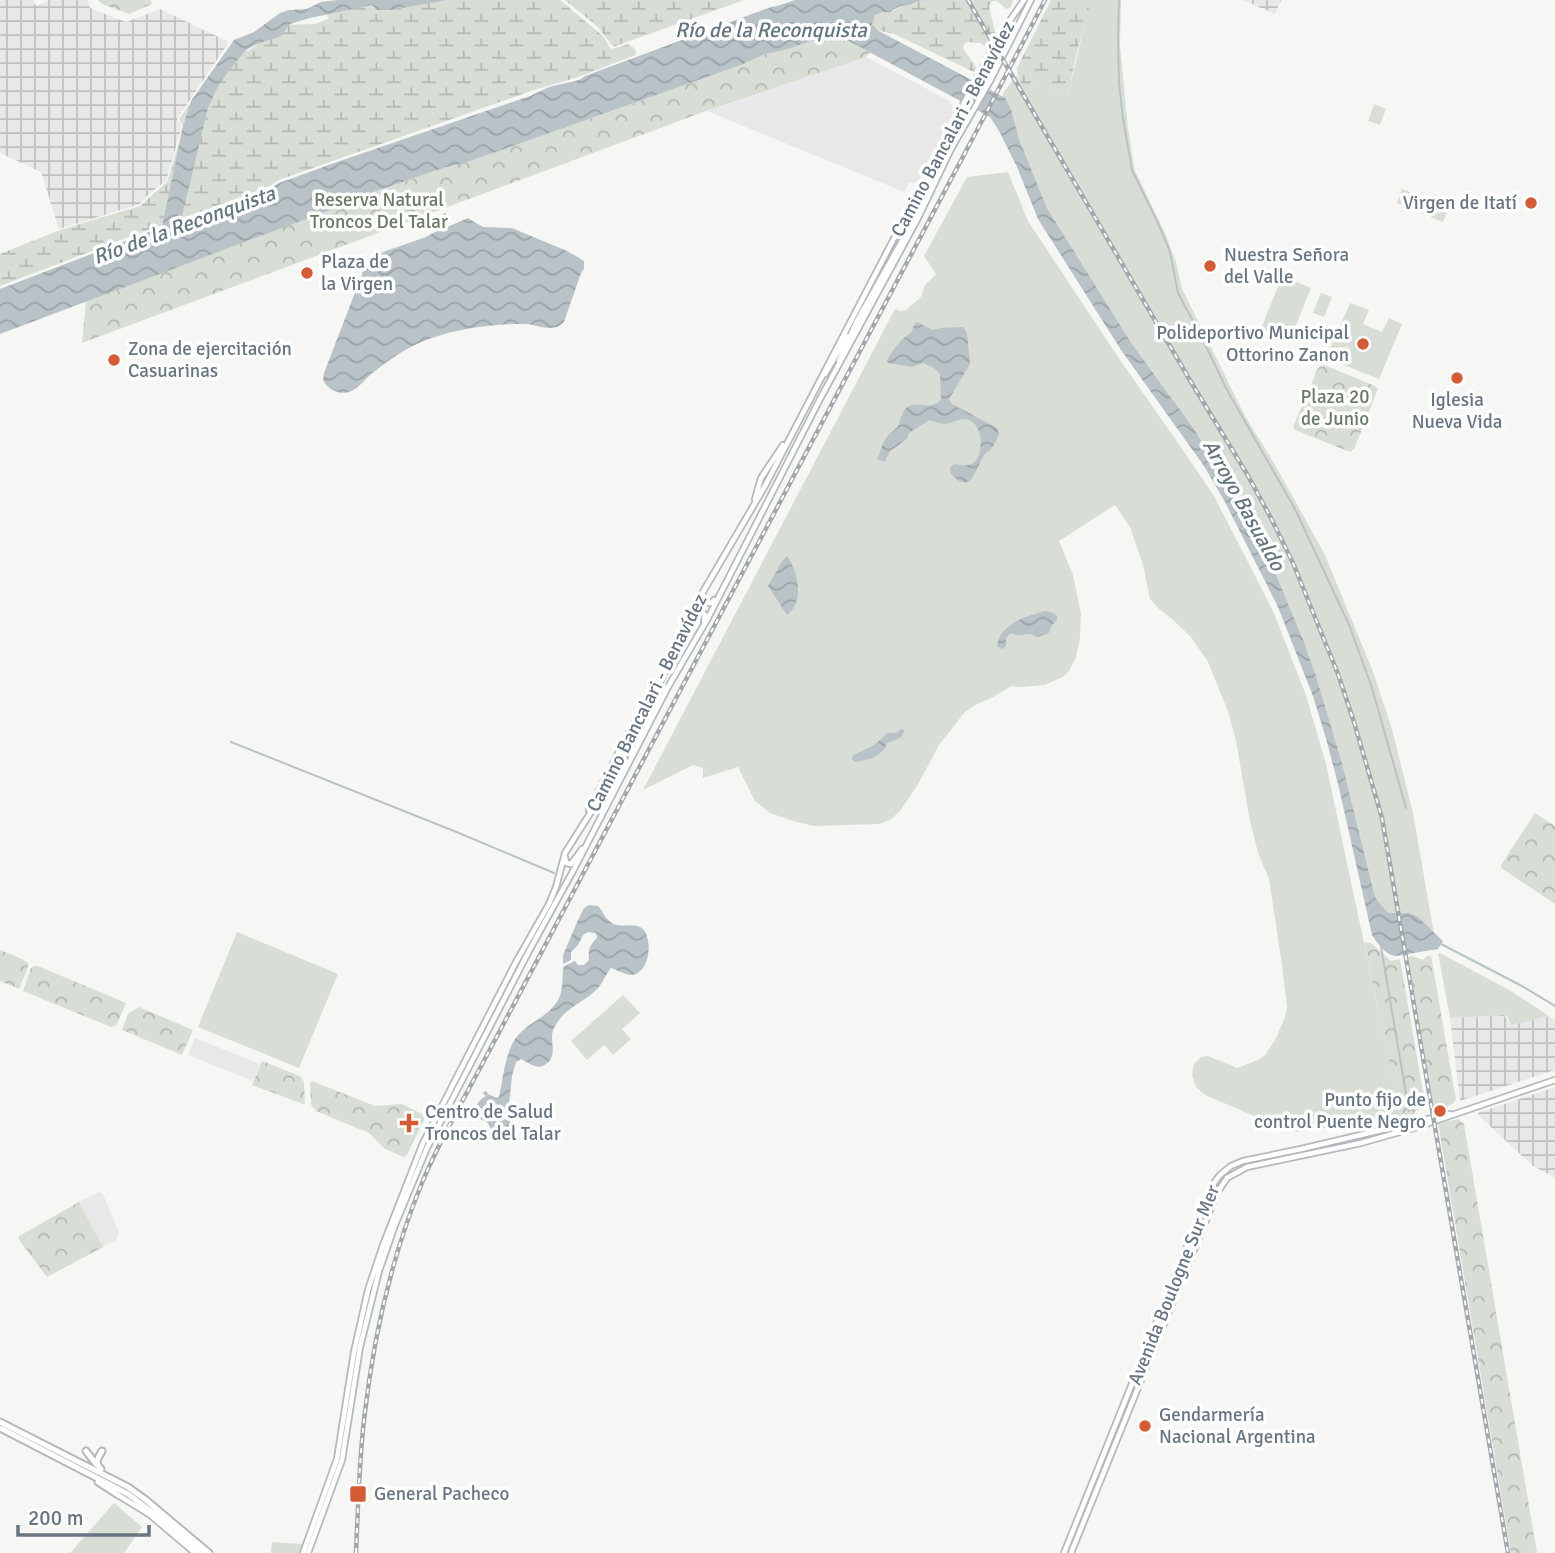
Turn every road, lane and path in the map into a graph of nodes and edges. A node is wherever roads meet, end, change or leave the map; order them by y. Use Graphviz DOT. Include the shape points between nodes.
graph roads {
  1 [pos="1024,0"];
  2 [pos="1031,0"];
  3 [pos="931,178"];
  4 [pos="934,186"];
  5 [pos="891,257"];
  6 [pos="857,321"];
  7 [pos="834,375"];
  8 [pos="814,390"];
  9 [pos="741,552"];
  10 [pos="704,591"];
  11 [pos="689,621"];
  12 [pos="682,662"];
  13 [pos="591,837"];
  14 [pos="571,843"];
  15 [pos="1555,1080"];
  16 [pos="1464,1110"];
  17 [pos="0,1422"];
  18 [pos="0,1428"];
  19 [pos="86,1451"];
  20 [pos="102,1451"];
  21 [pos="97,1466"];
  22 [pos="81,1470"];
  23 [pos="112,1478"];
  24 [pos="118,1495"];
  25 [pos="195,1553"];
  26 [pos="202,1553"];
  27 [pos="209,1553"];
  28 [pos="303,1553"];
  29 [pos="308,1553"];
  30 [pos="1064,1553"];
  31 [pos="1071,1553"];
  1 -- 3 [label="main road, Camino Bancalari - Benavídez" via="979,74"];
  2 -- 4 [label="main road, Camino Bancalari - Benavídez"];
  3 -- 5 [label="main road"];
  3 -- 8 [label="main road, Camino Bancalari - Benavídez" via="902,223"];
  4 -- 5 [label="main road"];
  4 -- 7 [label="main road, Camino Bancalari - Benavídez"];
  5 -- 6 [label="main road"];
  6 -- 7 [label="main road"];
  6 -- 8 [label="main road"];
  7 -- 9 [label="main road, Camino Bancalari - Benavídez"];
  8 -- 10 [label="main road, Camino Bancalari - Benavídez" via="761,478 752,510"];
  9 -- 10 [label="main road" via="713,602 704,602"];
  9 -- 12 [label="main road, Camino Bancalari - Benavídez"];
  10 -- 11 [label="main road, Camino Bancalari - Benavídez"];
  11 -- 12 [label="main road" via="699,611 704,613"];
  11 -- 14 [label="main road, Camino Bancalari - Benavídez"];
  12 -- 13 [label="main road, Camino Bancalari - Benavídez"];
  13 -- 14 [label="main road" via="569,864 565,857"];
  13 -- 29 [label="main road, Camino Bancalari - Benavídez" via="442,1116 402,1206 365,1325 342,1460"];
  14 -- 28 [label="main road, Camino Bancalari - Benavídez" via="549,904 423,1143 383,1245 354,1352 337,1459"];
  15 -- 16 [label="main road, Avenida Boulogne Sur Mer"];
  16 -- 30 [label="main road, Avenida Boulogne Sur Mer" via="1244,1161 1216,1179"];
  16 -- 31 [label="main road, Avenida Boulogne Sur Mer" via="1361,1143 1247,1167 1223,1182"];
  17 -- 23 [label="main road"];
  18 -- 22 [label="main road"];
  19 -- 21 [label="main road"];
  20 -- 21 [label="main road"];
  21 -- 23 [label="main road"];
  22 -- 24 [label="main road"];
  22 -- 26 [label="main road" via="128,1494"];
  23 -- 27 [label="main road"];
  24 -- 25 [label="main road"];
}
